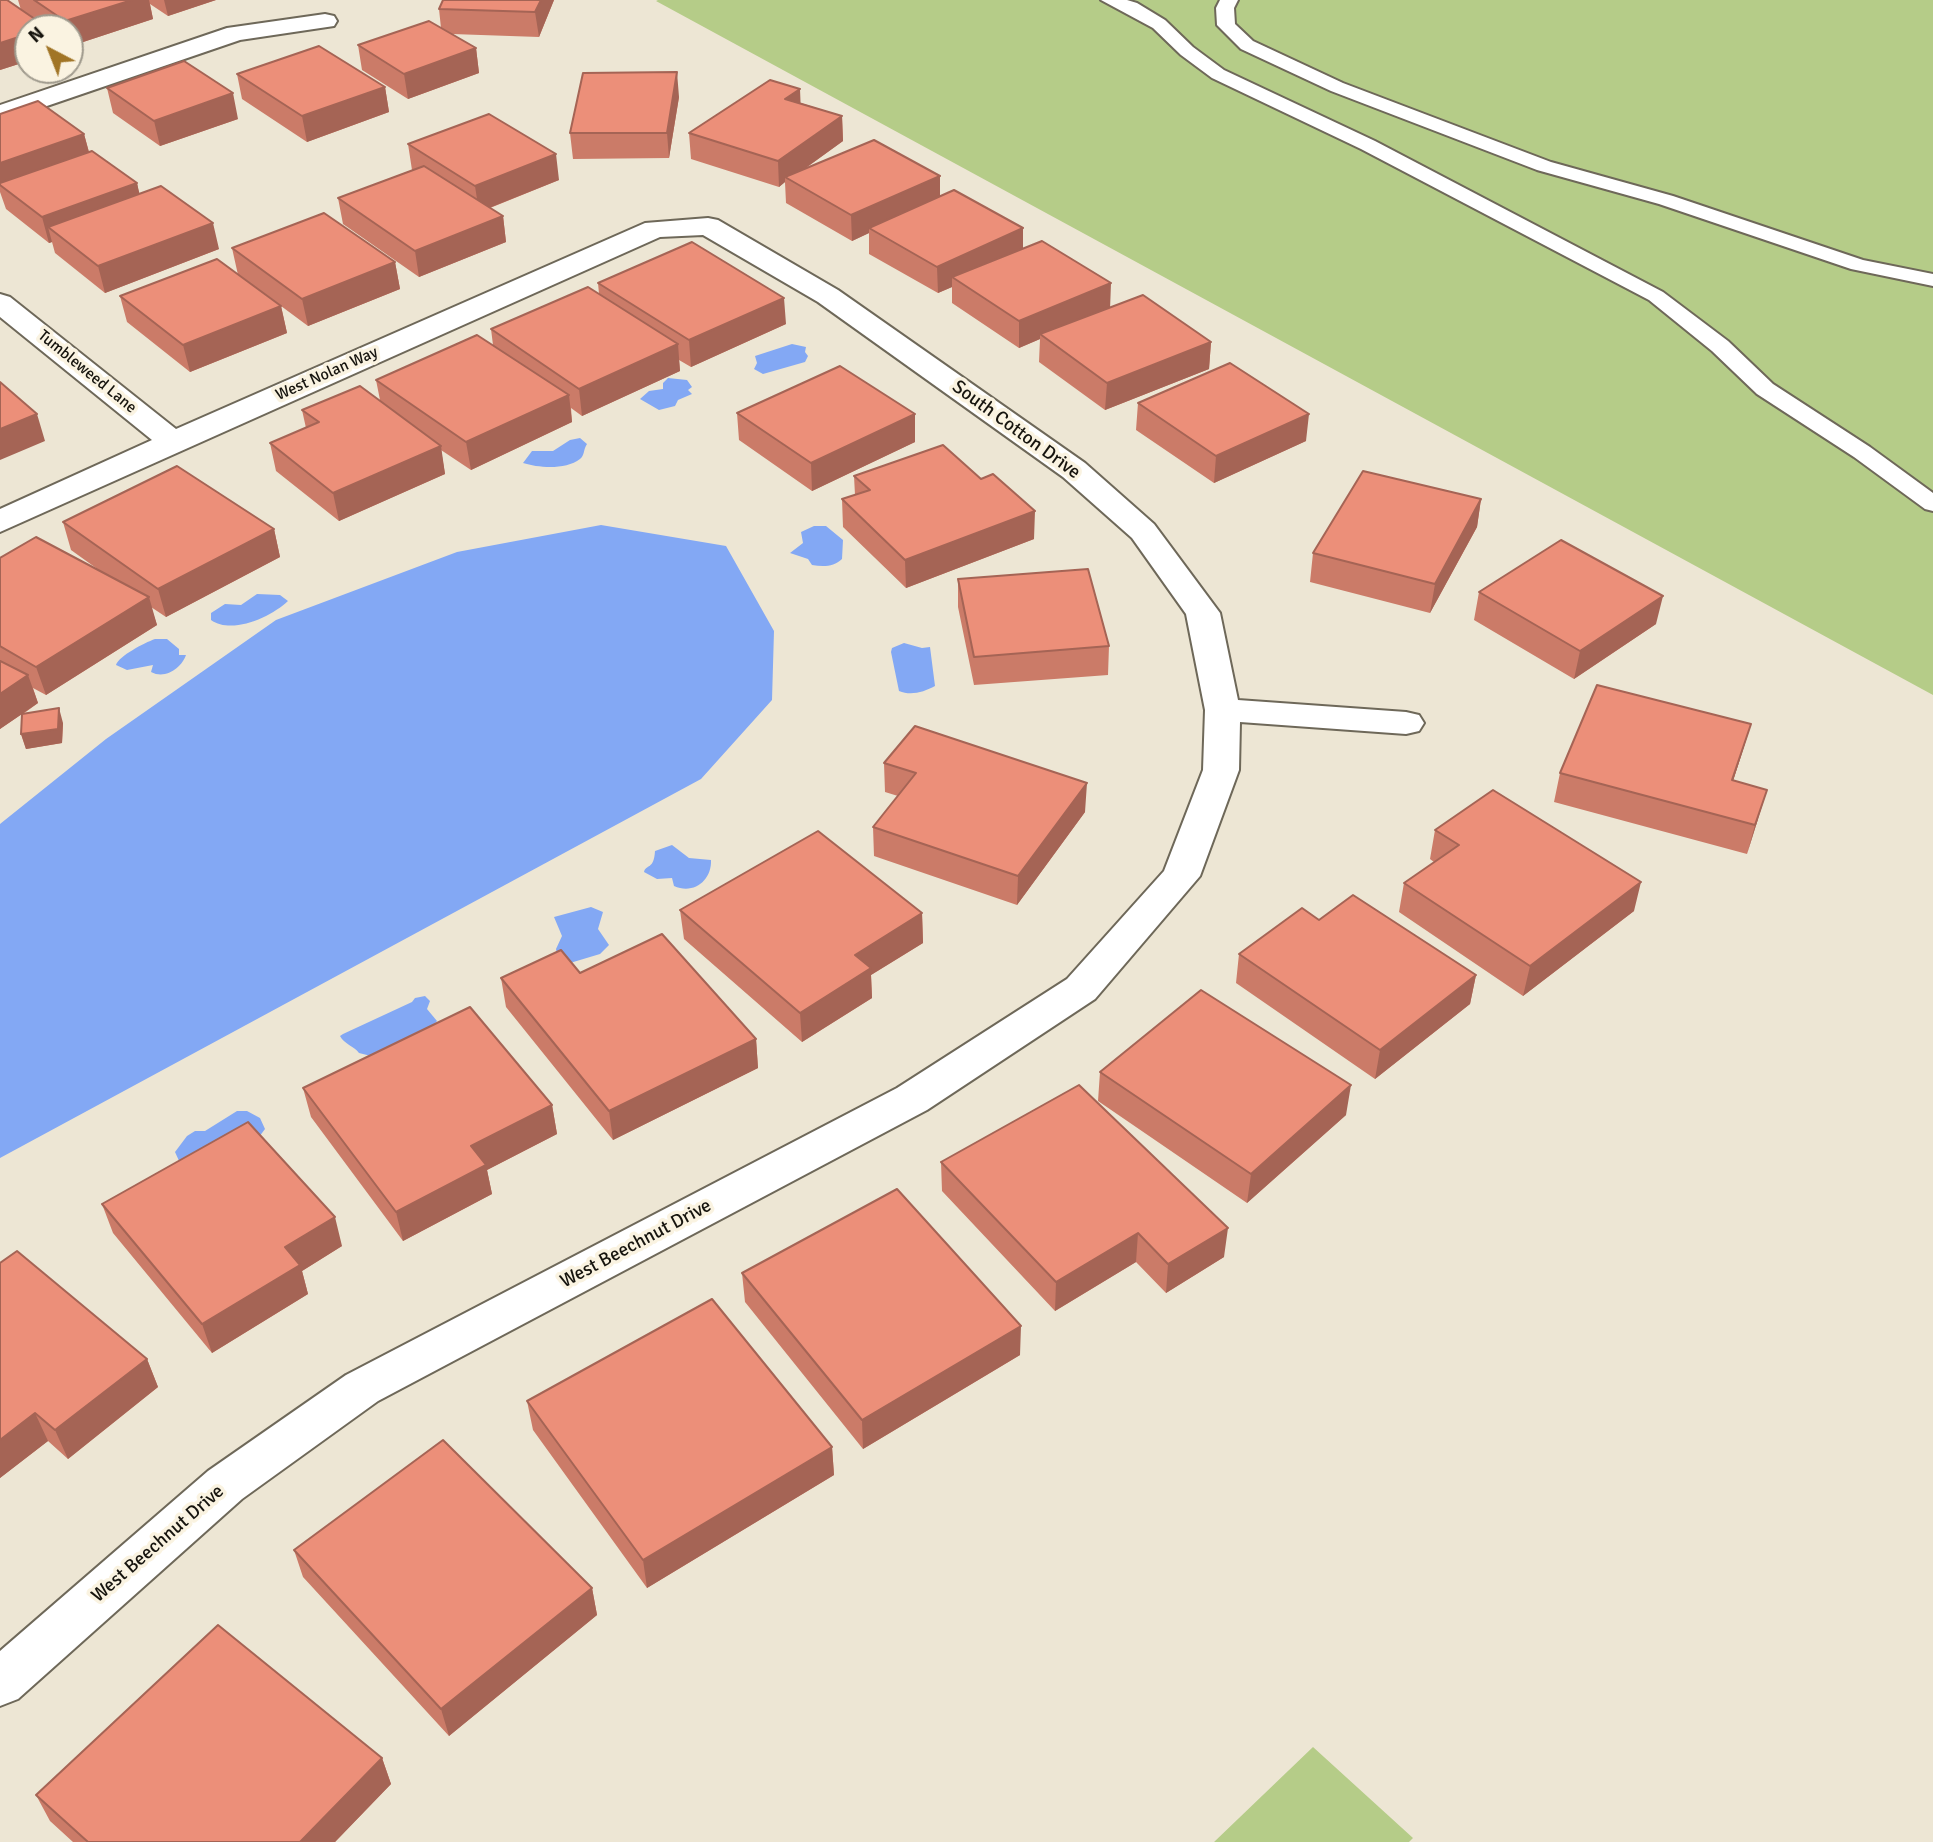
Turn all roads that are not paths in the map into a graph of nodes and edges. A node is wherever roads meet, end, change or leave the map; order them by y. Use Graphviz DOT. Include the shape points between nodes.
graph roads {
  1 [pos="1110,0"];
  2 [pos="1229,0"];
  3 [pos="325,22"];
  4 [pos="0,114"];
  5 [pos="655,229"];
  6 [pos="1933,280"];
  7 [pos="0,303"];
  8 [pos="173,442"];
  9 [pos="1933,504"];
  10 [pos="0,522"];
  11 [pos="1223,710"];
  12 [pos="1406,723"];
  13 [pos="1221,770"];
  14 [pos="0,1683"];
  1 -- 9 [label="lane" via="1159,24 1218,74 1359,140 1656,296 1720,346 1765,389"];
  2 -- 6 [label="lane" via="1226,25 1247,45 1337,87 1544,166 1666,200 1858,265"];
  3 -- 4 [label="street" via="236,33"];
  5 -- 8 [label="street, West Nolan Way"];
  5 -- 11 [label="street, South Cotton Drive" via="709,226 828,296 1074,470 1143,531 1203,613"];
  7 -- 8 [label="street, Tumbleweed Lane"];
  8 -- 10 [label="street, West Nolan Way"];
  11 -- 12 [label="street"];
  11 -- 13 [label="street, South Cotton Drive"];
  13 -- 14 [label="street, West Beechnut Drive" via="1181,876 1081,989 912,1099 362,1388 225,1485"];
}
